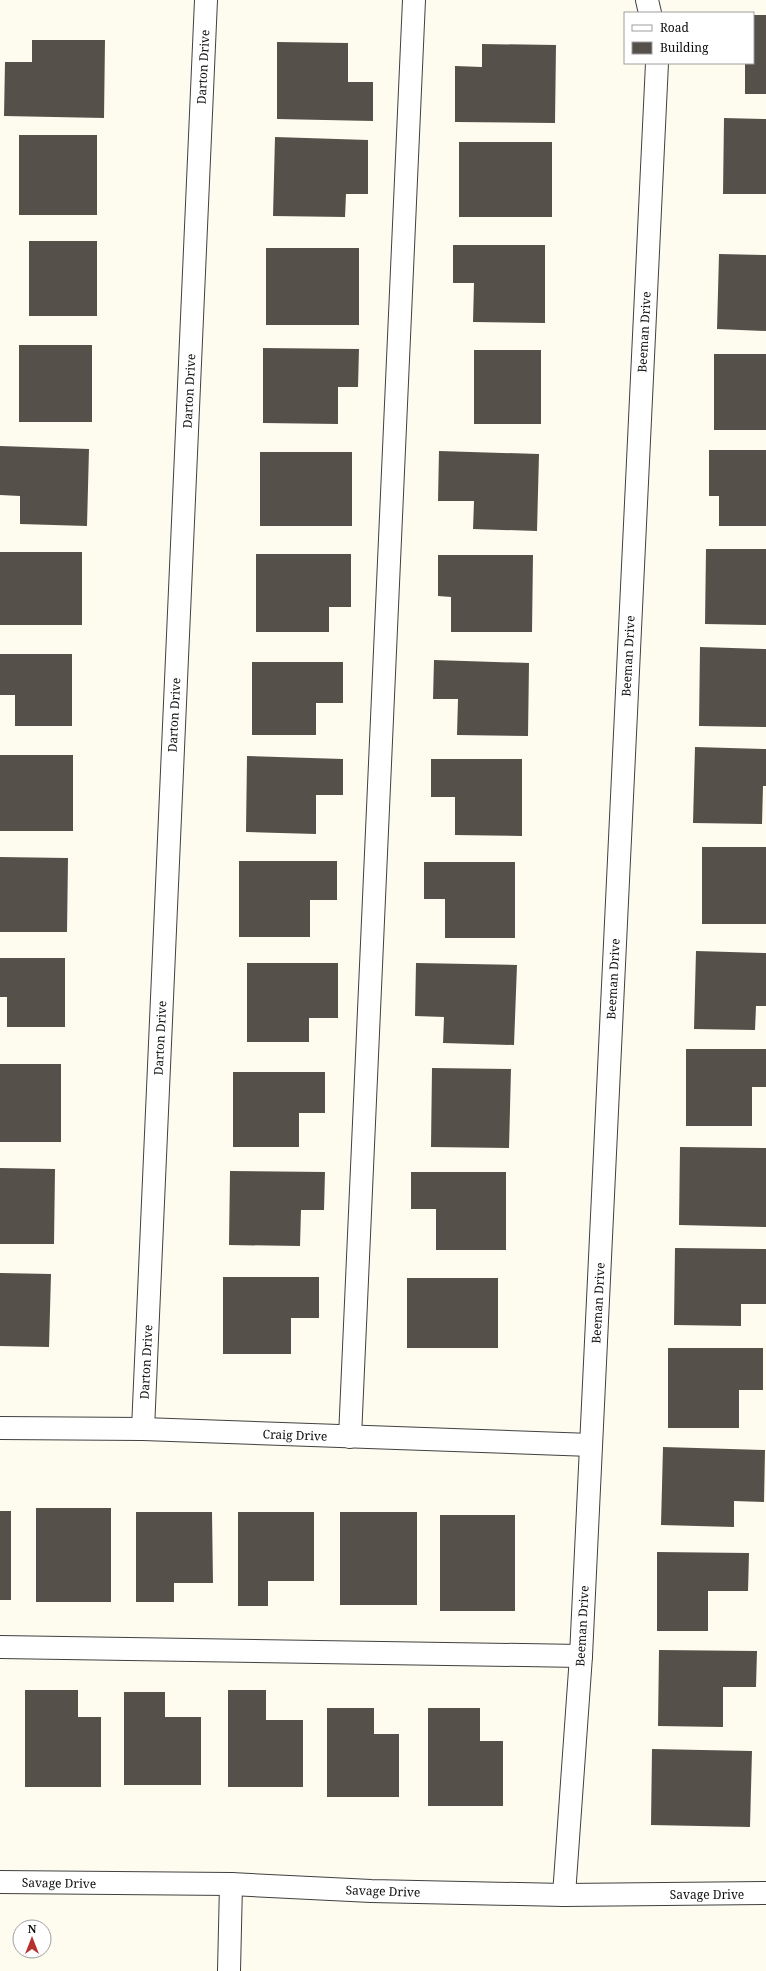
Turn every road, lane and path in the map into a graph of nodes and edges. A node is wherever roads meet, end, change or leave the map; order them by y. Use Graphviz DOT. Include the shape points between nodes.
graph roads {
  1 [pos="206,0"];
  2 [pos="414,0"];
  3 [pos="647,0"];
  4 [pos="650,12"];
  5 [pos="657,64"];
  6 [pos="0,1428"];
  7 [pos="143,1429"];
  8 [pos="350,1437"];
  9 [pos="591,1445"];
  10 [pos="0,1647"];
  11 [pos="581,1656"];
  12 [pos="0,1882"];
  13 [pos="231,1884"];
  14 [pos="766,1894"];
  15 [pos="564,1895"];
  16 [pos="229,1971"];
  1 -- 7 [label="street, Darton Drive"];
  2 -- 8 [label="street"];
  3 -- 4 [label="street"];
  5 -- 9 [label="street, Beeman Drive"];
  6 -- 7 [label="street, Craig Drive"];
  7 -- 8 [label="street, Craig Drive"];
  8 -- 9 [label="street, Craig Drive"];
  9 -- 11 [label="street, Beeman Drive"];
  10 -- 11 [label="street"];
  11 -- 15 [label="street, Beeman Drive"];
  12 -- 13 [label="street, Savage Drive"];
  13 -- 15 [label="street, Savage Drive" via="371,1891"];
  13 -- 16 [label="street"];
  14 -- 15 [label="street, Savage Drive"];
}
